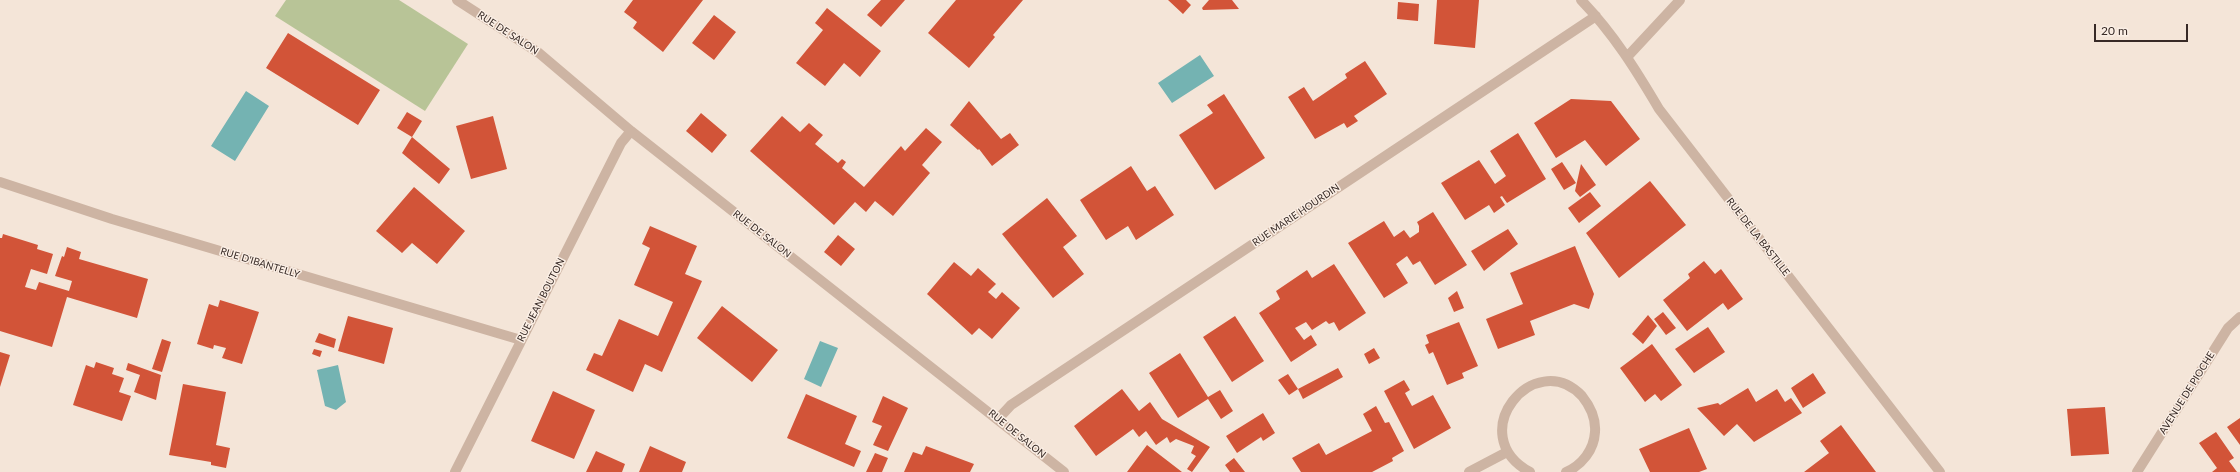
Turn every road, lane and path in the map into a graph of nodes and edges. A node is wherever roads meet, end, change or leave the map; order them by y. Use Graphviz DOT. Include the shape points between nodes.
graph roads {
  1 [pos="457,0"];
  2 [pos="1581,0"];
  3 [pos="1680,0"];
  4 [pos="1596,16"];
  5 [pos="1628,56"];
  6 [pos="631,131"];
  7 [pos="0,182"];
  8 [pos="2240,317"];
  9 [pos="521,340"];
  10 [pos="998,419"];
  11 [pos="1507,452"];
  12 [pos="455,472"];
  13 [pos="1064,472"];
  14 [pos="1469,472"];
  15 [pos="1530,472"];
  16 [pos="1566,472"];
  17 [pos="1940,472"];
  18 [pos="2137,472"];
  1 -- 6 [label="street, RUE DE SALON" via="539,53"];
  2 -- 4 [label="street, RUE DE LA BASTILLE"];
  3 -- 5 [label="street"];
  4 -- 5 [label="street, RUE DE LA BASTILLE"];
  4 -- 10 [label="street, RUE MARIE HOURDIN" via="1011,405"];
  5 -- 17 [label="street, RUE DE LA BASTILLE" via="1660,109"];
  6 -- 9 [label="street, RUE JEAN BOUTON" via="621,143"];
  6 -- 10 [label="street, RUE DE SALON"];
  7 -- 9 [label="street, RUE D'IBANTELLY" via="119,221"];
  8 -- 18 [label="street, AVENUE DE PIOCHE" via="2228,328"];
  9 -- 12 [label="street, RUE JEAN BOUTON"];
  10 -- 13 [label="street, RUE DE SALON"];
  11 -- 14 [label="street"];
  11 -- 15 [label="street" via="1516,464"];
  11 -- 16 [label="street" via="1502,437 1503,421 1508,406 1518,394 1531,385 1547,382 1562,384 1576,391 1587,402 1594,417 1595,432 1592,447 1584,459"];
}
